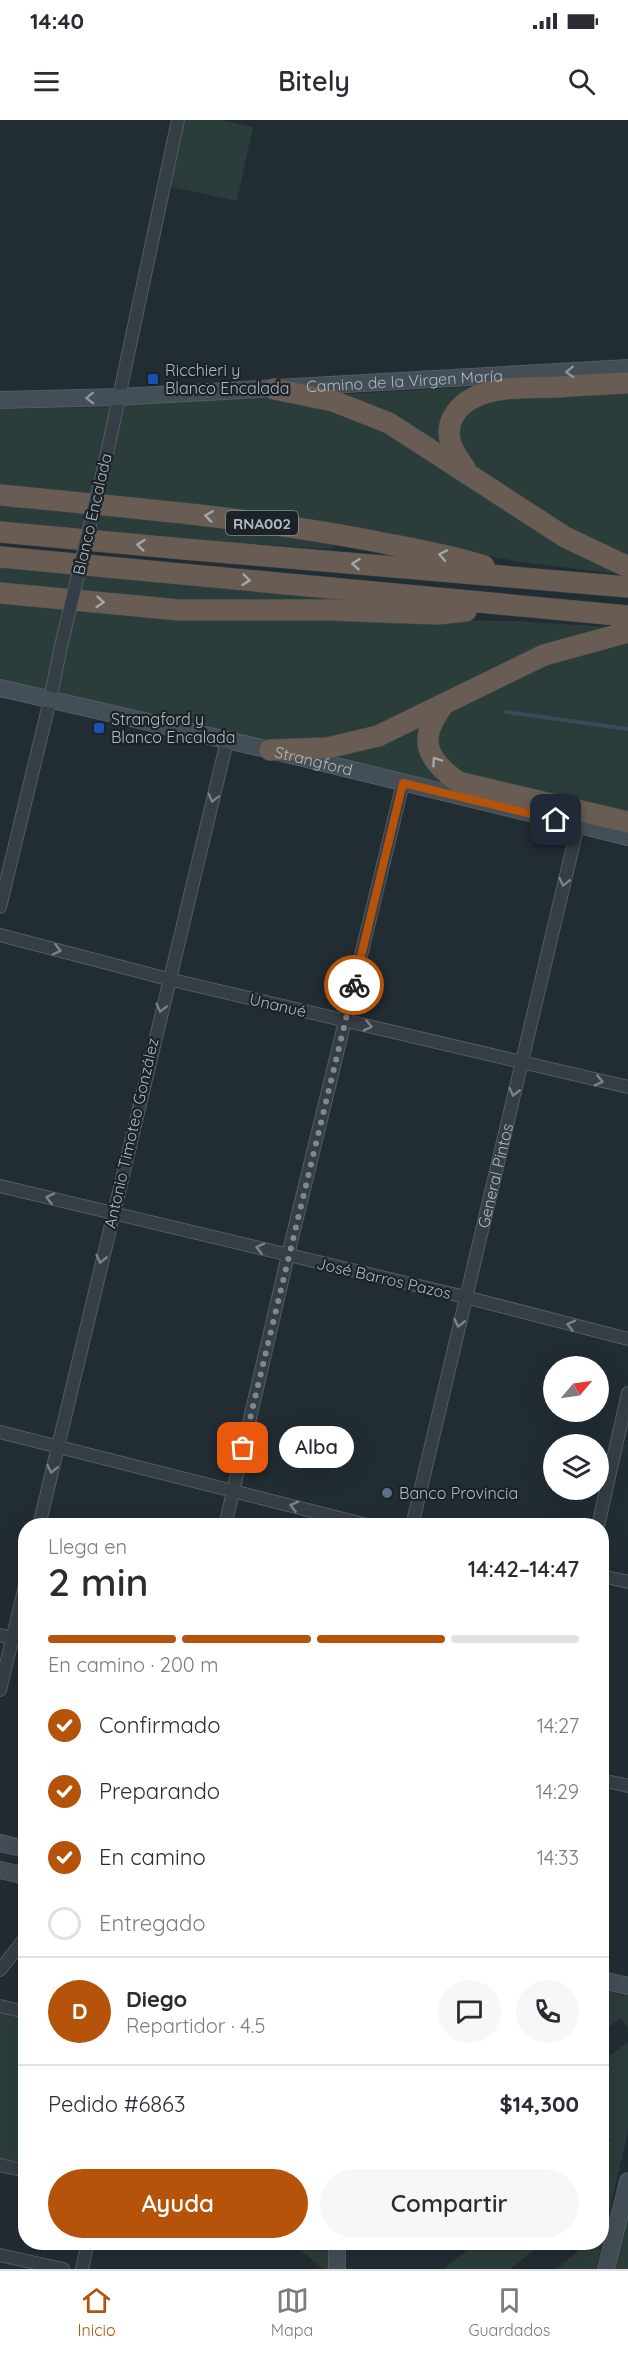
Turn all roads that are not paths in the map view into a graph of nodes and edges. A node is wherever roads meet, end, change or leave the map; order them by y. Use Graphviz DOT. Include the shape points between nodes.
graph roads {
  1 [pos="178,120"];
  2 [pos="628,368"];
  3 [pos="628,383"];
  4 [pos="274,389"];
  5 [pos="120,397"];
  6 [pos="0,400"];
  7 [pos="470,476"];
  8 [pos="0,495"];
  9 [pos="0,532"];
  10 [pos="0,556"];
  11 [pos="628,567"];
  12 [pos="519,578"];
  13 [pos="628,587"];
  14 [pos="0,593"];
  15 [pos="516,606"];
  16 [pos="628,616"];
  17 [pos="628,633"];
  18 [pos="0,688"];
  19 [pos="50,700"];
  20 [pos="444,704"];
  21 [pos="227,741"];
  22 [pos="270,750"];
  23 [pos="403,783"];
  24 [pos="454,788"];
  25 [pos="628,822"];
  26 [pos="578,825"];
  27 [pos="628,837"];
  28 [pos="0,907"];
  29 [pos="0,935"];
  30 [pos="168,979"];
  31 [pos="345,1020"];
  32 [pos="521,1062"];
  33 [pos="628,1087"];
  34 [pos="0,1186"];
  35 [pos="112,1212"];
  36 [pos="288,1255"];
  37 [pos="465,1298"];
  38 [pos="628,1340"];
  39 [pos="628,1393"];
  40 [pos="0,1432"];
  41 [pos="57,1448"];
  42 [pos="233,1491"];
  43 [pos="41,1518"];
  44 [pos="227,1518"];
  45 [pos="339,1518"];
  46 [pos="414,1518"];
  47 [pos="600,1518"];
  48 [pos="609,1578"];
  49 [pos="628,1582"];
  50 [pos="18,1604"];
  51 [pos="6,1637"];
  52 [pos="0,1690"];
  53 [pos="609,1782"];
  54 [pos="628,1786"];
  55 [pos="0,1843"];
  56 [pos="18,1847"];
  57 [pos="0,1870"];
  58 [pos="18,1874"];
  59 [pos="18,1947"];
  60 [pos="0,1970"];
  61 [pos="609,1982"];
  62 [pos="628,1986"];
  63 [pos="0,2006"];
  64 [pos="18,2010"];
  65 [pos="0,2165"];
  66 [pos="18,2169"];
  67 [pos="628,2181"];
  68 [pos="86,2250"];
  69 [pos="337,2250"];
  70 [pos="0,2255"];
  71 [pos="63,2269"];
  72 [pos="82,2269"];
  73 [pos="337,2269"];
  74 [pos="606,2269"];
  1 -- 5 [label="street, Blanco Encalada"];
  2 -- 4 [label="street, Camino de la Virgen María, one-way"];
  3 -- 7 [label="highway" via="509,389 466,401 450,422 449,437 454,453"];
  4 -- 5 [label="street, Camino de la Virgen María"];
  4 -- 7 [label="highway" via="333,401 389,423"];
  5 -- 6 [label="street, Camino de la Virgen María, one-way"];
  5 -- 19 [label="street, Blanco Encalada, bridge"];
  7 -- 11 [label="highway" via="565,537"];
  12 -- 8 [label="highway, RNA002, one-way" via="460,558 330,533 188,513"];
  12 -- 9 [label="highway, RNA002, one-way"];
  10 -- 15 [label="highway, one-way"];
  12 -- 13 [label="highway, RNA002"];
  14 -- 15 [label="highway, one-way" via="179,610 437,614"];
  15 -- 16 [label="highway"];
  17 -- 20 [label="highway" via="544,655"];
  18 -- 19 [label="street, Strangford"];
  19 -- 21 [label="street, Strangford"];
  19 -- 28 [label="street, Blanco Encalada"];
  20 -- 22 [label="highway" via="363,740 320,748"];
  24 -- 20 [label="highway, one-way" via="427,744 432,720"];
  21 -- 22 [label="street, Strangford"];
  21 -- 30 [label="street, Antonio Timoteo González, one-way"];
  22 -- 23 [label="street, Strangford"];
  23 -- 24 [label="street, Strangford"];
  23 -- 31 [label="street"];
  24 -- 25 [label="highway"];
  24 -- 26 [label="street, Strangford"];
  26 -- 27 [label="street, Strangford"];
  26 -- 32 [label="street, General Pintos, one-way"];
  29 -- 30 [label="street, Unanué, one-way"];
  30 -- 31 [label="street, Unanué"];
  30 -- 35 [label="street, Antonio Timoteo González, one-way"];
  31 -- 32 [label="street, Unanué, one-way"];
  31 -- 36 [label="street"];
  32 -- 33 [label="street, Unanué, one-way"];
  32 -- 37 [label="street, General Pintos, one-way"];
  35 -- 34 [label="street, José Barros Pazos, one-way"];
  36 -- 35 [label="street, José Barros Pazos, one-way"];
  35 -- 41 [label="street, Antonio Timoteo González, one-way"];
  36 -- 37 [label="street, José Barros Pazos"];
  36 -- 42 [label="street"];
  38 -- 37 [label="street, José Barros Pazos, one-way"];
  37 -- 46 [label="street, General Pintos, one-way"];
  39 -- 47 [label="street"];
  40 -- 41 [label="street"];
  41 -- 42 [label="street"];
  41 -- 43 [label="street, Antonio Timoteo González, one-way"];
  42 -- 44 [label="street"];
  45 -- 42 [label="street, one-way"];
  48 -- 49 [label="street"];
  50 -- 51 [label="street"];
  51 -- 52 [label="street"];
  53 -- 54 [label="street"];
  55 -- 56 [label="street"];
  57 -- 58 [label="street"];
  59 -- 60 [label="street"];
  61 -- 62 [label="street"];
  63 -- 64 [label="street"];
  65 -- 66 [label="street"];
  67 -- 74 [label="street"];
  68 -- 72 [label="street"];
  69 -- 73 [label="street"];
  70 -- 71 [label="street"];
}
